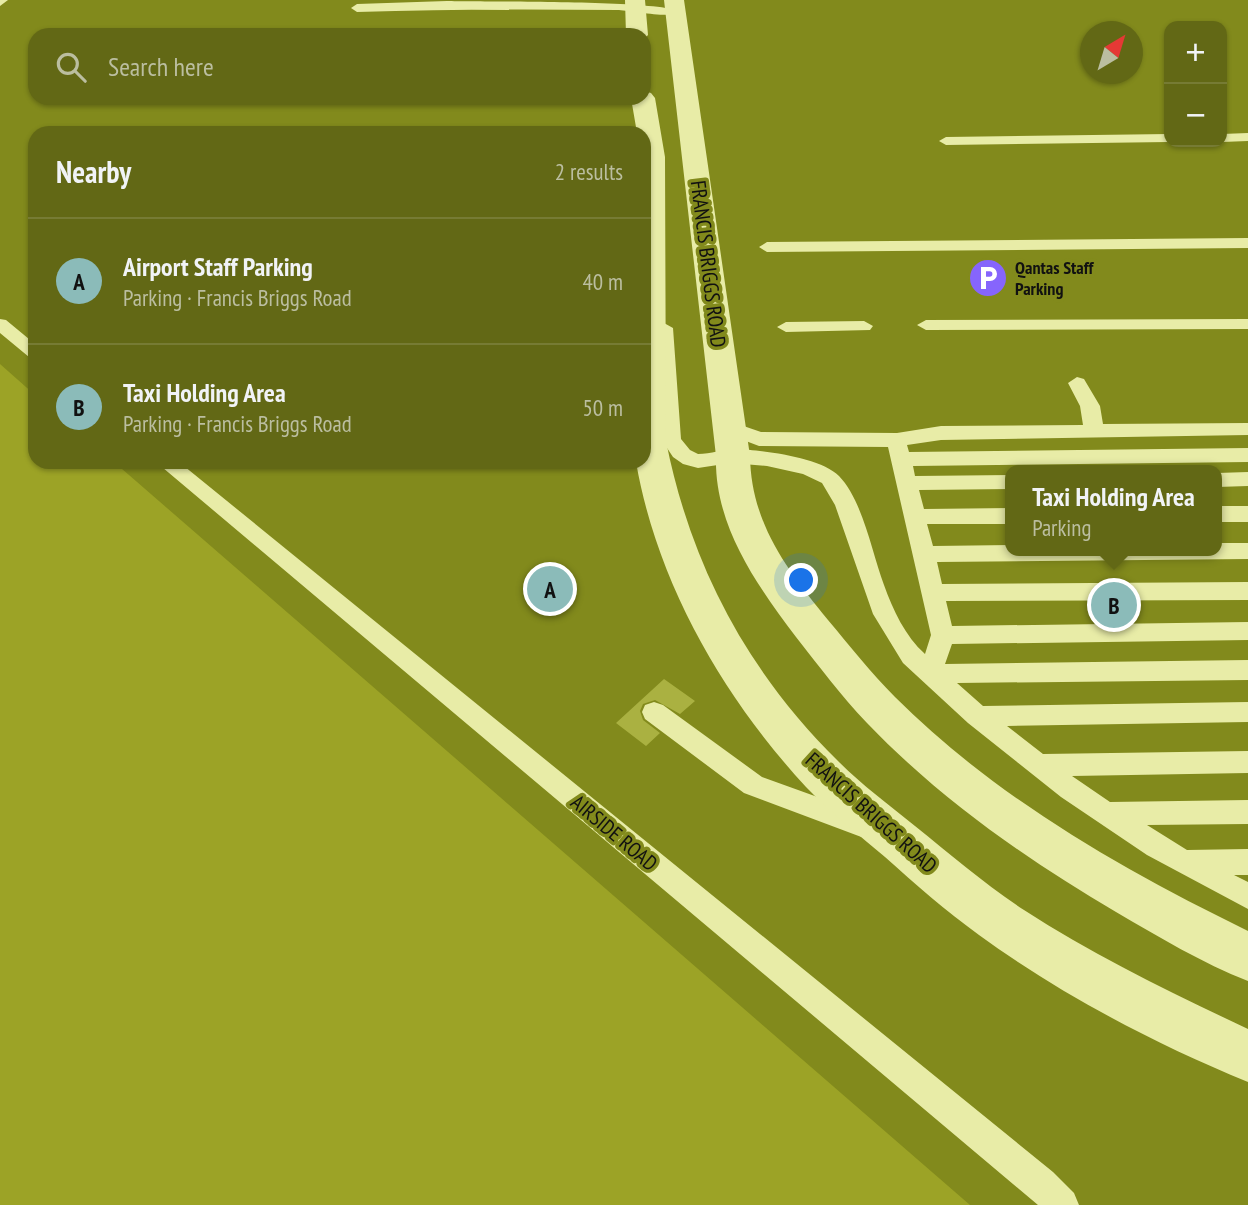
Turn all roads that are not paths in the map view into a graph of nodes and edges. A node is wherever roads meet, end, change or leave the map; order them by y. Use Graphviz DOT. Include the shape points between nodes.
graph roads {
  1 [pos="635,4"];
  2 [pos="675,6"];
  3 [pos="357,8"];
  4 [pos="637,28"];
  5 [pos="644,105"];
  6 [pos="648,126"];
  7 [pos="1164,138"];
  8 [pos="1227,138"];
  9 [pos="1248,138"];
  10 [pos="946,141"];
  11 [pos="651,145"];
  12 [pos="653,157"];
  13 [pos="1248,243"];
  14 [pos="767,247"];
  15 [pos="651,299"];
  16 [pos="0,324"];
  17 [pos="1248,324"];
  18 [pos="926,325"];
  19 [pos="864,326"];
  20 [pos="786,327"];
  21 [pos="28,348"];
  22 [pos="1077,383"];
  23 [pos="1248,429"];
  24 [pos="1091,431"];
  25 [pos="731,442"];
  26 [pos="899,449"];
  27 [pos="1248,455"];
  28 [pos="651,457"];
  29 [pos="174,469"];
  30 [pos="1222,480"];
  31 [pos="1248,480"];
  32 [pos="1005,482"];
  33 [pos="907,483"];
  34 [pos="1222,514"];
  35 [pos="1248,514"];
  36 [pos="1005,516"];
  37 [pos="915,517"];
  38 [pos="1222,551"];
  39 [pos="1248,551"];
  40 [pos="1005,553"];
  41 [pos="923,554"];
  42 [pos="1248,591"];
  43 [pos="933,593"];
  44 [pos="1248,631"];
  45 [pos="943,635"];
  46 [pos="1248,670"];
  47 [pos="930,674"];
  48 [pos="654,712"];
  49 [pos="1248,712"];
  50 [pos="977,716"];
  51 [pos="1248,762"];
  52 [pos="1039,765"];
  53 [pos="1248,812"];
  54 [pos="1107,814"];
  55 [pos="896,838"];
  56 [pos="1187,862"];
  57 [pos="1248,862"];
  58 [pos="1248,896"];
  59 [pos="1248,957"];
  60 [pos="1248,1056"];
  61 [pos="1062,1205"];
  1 -- 2 [label="lane"];
  1 -- 3 [label="lane"];
  1 -- 4 [label="street"];
  2 -- 25 [label="street, FRANCIS BRIGGS ROAD"];
  5 -- 6 [label="street, FRANCIS BRIGGS ROAD"];
  7 -- 10 [label="lane"];
  8 -- 9 [label="lane"];
  11 -- 12 [label="street, FRANCIS BRIGGS ROAD"];
  12 -- 15 [label="street, FRANCIS BRIGGS ROAD"];
  12 -- 25 [label="lane" via="671,439 685,457 696,461"];
  13 -- 14 [label="lane"];
  16 -- 21 [label="lane"];
  17 -- 18 [label="lane"];
  19 -- 20 [label="lane"];
  22 -- 24 [label="lane" via="1092,410"];
  23 -- 24 [label="lane"];
  24 -- 26 [label="lane" via="941,433"];
  25 -- 26 [label="lane" via="759,439"];
  25 -- 47 [label="lane" via="814,468 829,478 843,498 890,627"];
  25 -- 59 [label="street, FRANCIS BRIGGS ROAD" via="736,498 769,570 803,618 882,710 953,776 1027,832 1131,895"];
  26 -- 27 [label="lane"];
  26 -- 33 [label="lane"];
  28 -- 55 [label="street, FRANCIS BRIGGS ROAD" via="654,481 687,574 752,687 823,775"];
  29 -- 61 [label="lane, AIRSIDE ROAD"];
  30 -- 31 [label="lane"];
  32 -- 33 [label="lane"];
  33 -- 37 [label="lane"];
  34 -- 35 [label="lane"];
  36 -- 37 [label="lane"];
  37 -- 41 [label="lane"];
  38 -- 39 [label="lane"];
  40 -- 41 [label="lane"];
  41 -- 43 [label="lane"];
  42 -- 43 [label="lane"];
  43 -- 45 [label="lane"];
  44 -- 45 [label="lane"];
  45 -- 47 [label="lane"];
  46 -- 47 [label="lane"];
  47 -- 50 [label="lane"];
  48 -- 55 [label="lane" via="753,785"];
  49 -- 50 [label="lane"];
  50 -- 52 [label="lane"];
  51 -- 52 [label="lane"];
  52 -- 54 [label="lane"];
  53 -- 54 [label="lane"];
  54 -- 56 [label="lane"];
  55 -- 60 [label="street, FRANCIS BRIGGS ROAD" via="1006,926 1137,1004"];
  56 -- 57 [label="lane"];
  56 -- 58 [label="lane"];
}
